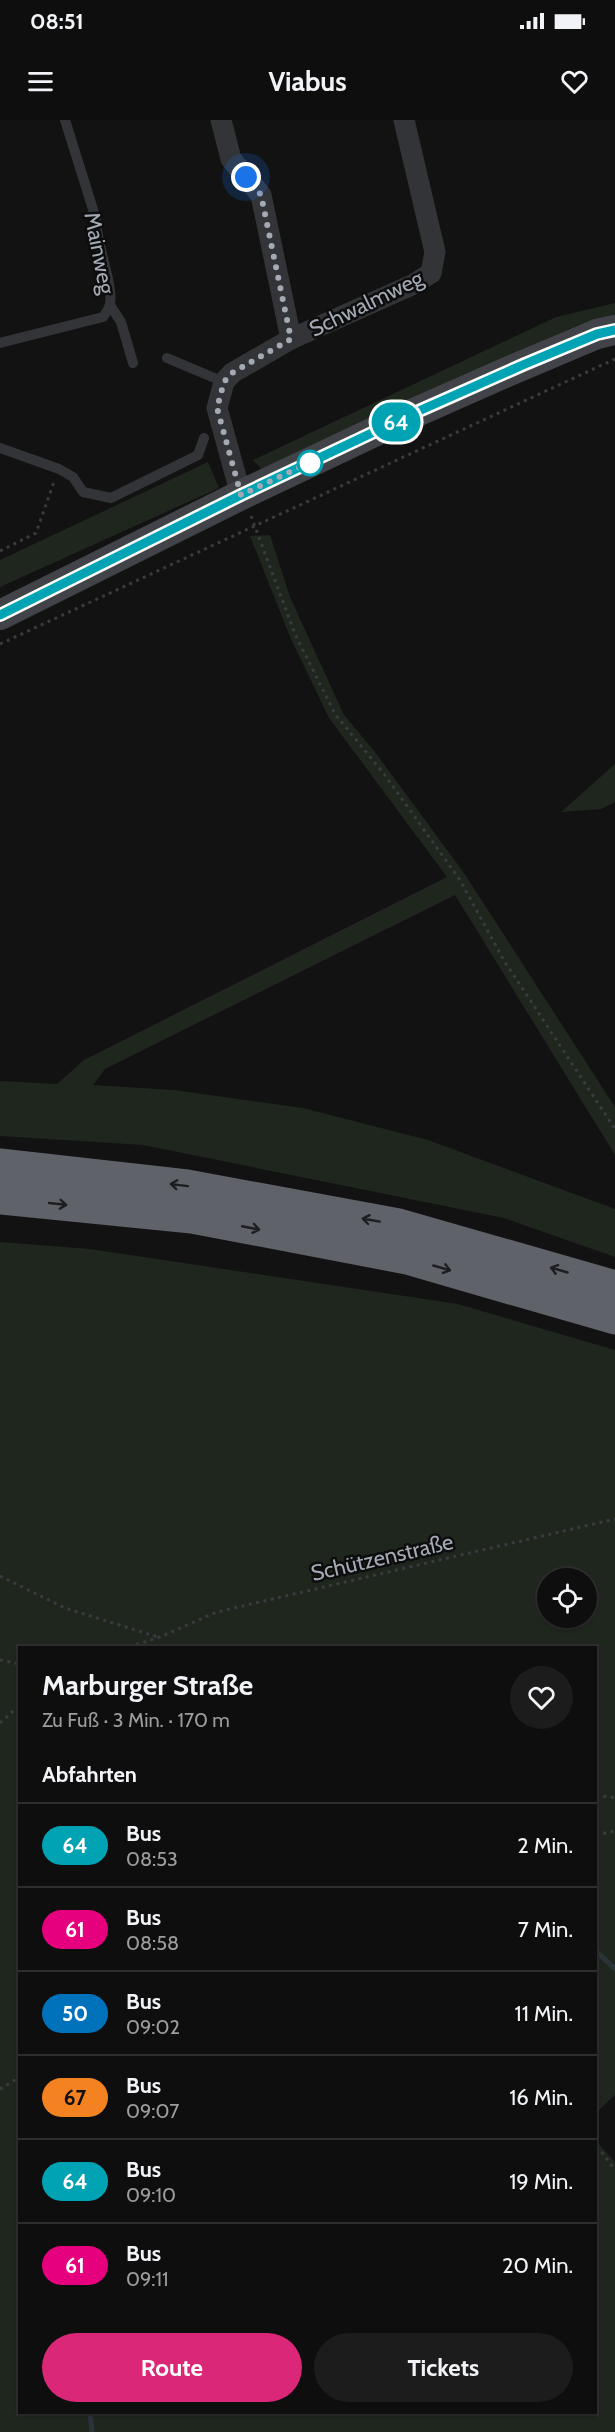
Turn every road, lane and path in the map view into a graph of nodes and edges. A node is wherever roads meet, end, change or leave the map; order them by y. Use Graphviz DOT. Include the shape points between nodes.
graph roads {
  1 [pos="65,120"];
  2 [pos="221,120"];
  3 [pos="404,120"];
  4 [pos="110,305"];
  5 [pos="615,330"];
  6 [pos="291,339"];
  7 [pos="0,343"];
  8 [pos="167,358"];
  9 [pos="615,359"];
  10 [pos="133,363"];
  11 [pos="224,382"];
  12 [pos="204,438"];
  13 [pos="0,448"];
  14 [pos="59,469"];
  15 [pos="241,495"];
  16 [pos="255,526"];
  17 [pos="0,551"];
  18 [pos="0,615"];
  19 [pos="0,644"];
  20 [pos="615,1129"];
  21 [pos="0,1165"];
  22 [pos="0,1198"];
  23 [pos="615,1287"];
  24 [pos="615,1318"];
  25 [pos="615,1519"];
  26 [pos="0,1576"];
  27 [pos="160,1637"];
  28 [pos="132,1646"];
  29 [pos="0,1660"];
  30 [pos="18,1664"];
  31 [pos="18,1707"];
  32 [pos="0,1724"];
  33 [pos="597,1796"];
  34 [pos="615,1798"];
  35 [pos="615,1831"];
  36 [pos="597,1834"];
  37 [pos="18,2078"];
  38 [pos="0,2089"];
  39 [pos="597,2148"];
  40 [pos="615,2170"];
  1 -- 4 [label="lane, Mainweg" via="96,219"];
  2 -- 6 [label="street" via="231,159 261,195"];
  3 -- 6 [label="street, Schwalmweg" via="435,252 431,273"];
  4 -- 7 [label="lane, Mainweg" via="103,317"];
  4 -- 10 [label="lane" via="121,322"];
  5 -- 15 [label="street" via="507,372"];
  6 -- 11 [label="street" via="232,373"];
  8 -- 11 [label="lane"];
  9 -- 16 [label="path"];
  11 -- 15 [label="street" via="217,408"];
  12 -- 14 [label="lane" via="198,455 111,498 83,492 73,477"];
  13 -- 14 [label="lane"];
  14 -- 17 [label="path" via="36,533"];
  15 -- 18 [label="street"];
  16 -- 19 [label="path"];
  16 -- 20 [label="path" via="296,634 334,714 384,774 460,880 503,959"];
  23 -- 21 [label="highway, one-way" via="399,1225 188,1186"];
  22 -- 24 [label="highway, one-way" via="192,1217 407,1258"];
  25 -- 27 [label="path, Schützenstraße" via="217,1612"];
  26 -- 27 [label="path" via="65,1608"];
  27 -- 28 [label="path, Schützenstraße"];
  29 -- 30 [label="path"];
  31 -- 32 [label="path"];
  33 -- 34 [label="path"];
  35 -- 36 [label="path"];
  37 -- 38 [label="path"];
  39 -- 40 [label="path"];
}
